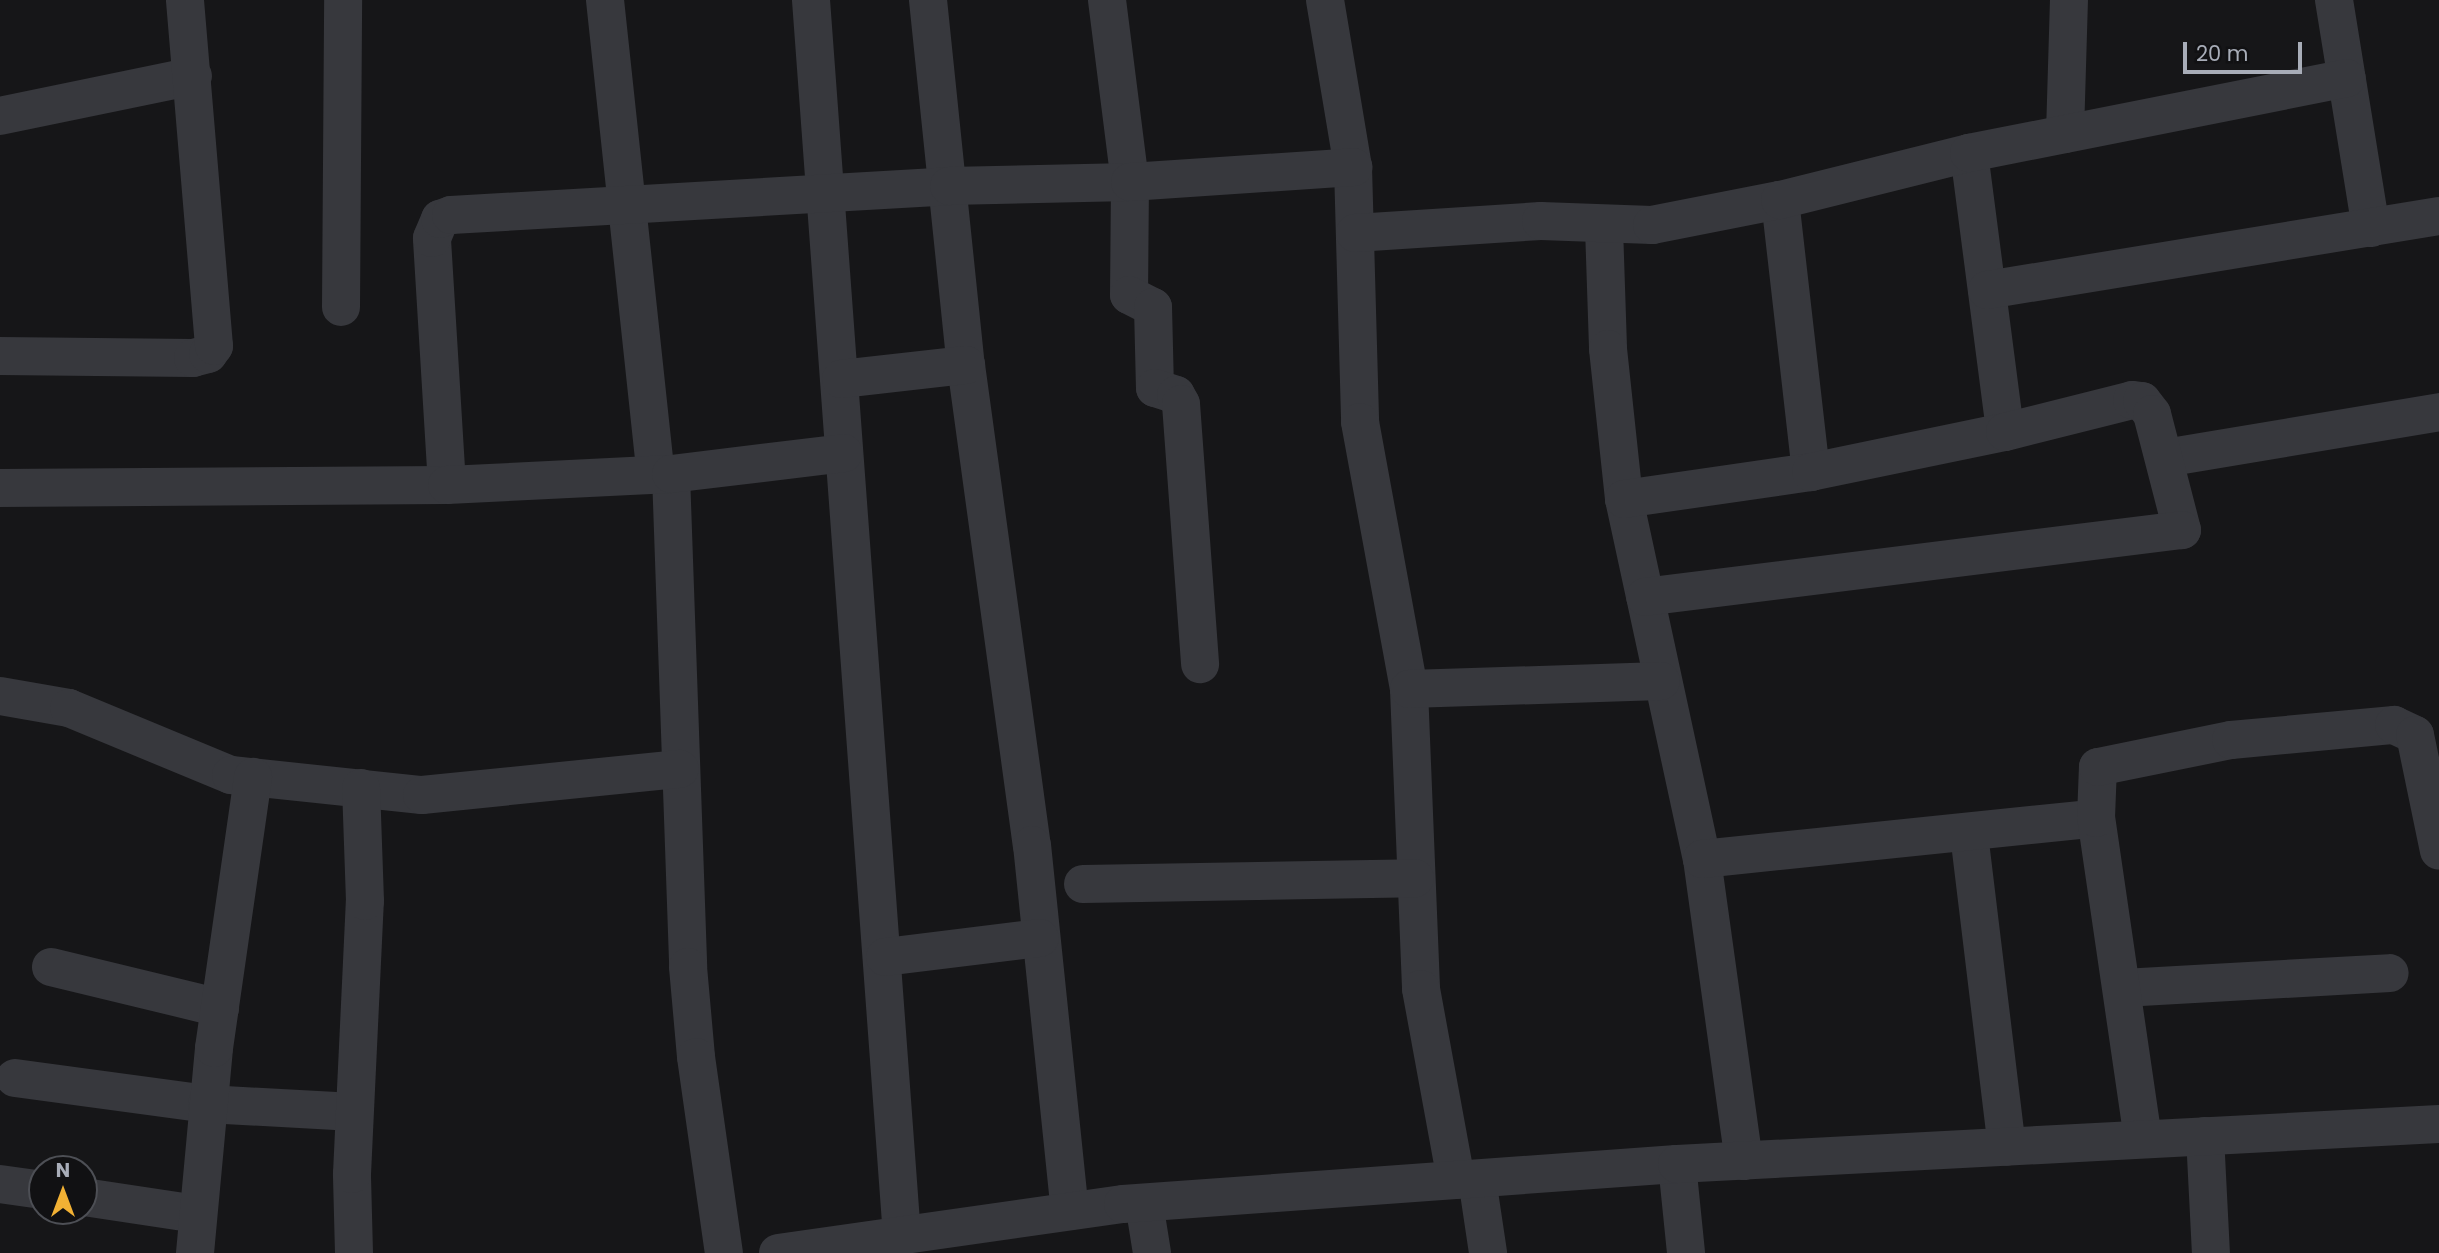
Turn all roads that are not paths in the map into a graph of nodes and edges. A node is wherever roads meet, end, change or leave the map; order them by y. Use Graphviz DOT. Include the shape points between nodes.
graph roads {
  1 [pos="185,0"];
  2 [pos="344,0"];
  3 [pos="605,0"];
  4 [pos="811,0"];
  5 [pos="928,0"];
  6 [pos="1107,0"];
  7 [pos="1325,0"];
  8 [pos="2069,0"];
  9 [pos="2334,0"];
  10 [pos="193,76"];
  11 [pos="2347,78"];
  12 [pos="0,116"];
  13 [pos="2065,134"];
  14 [pos="1969,153"];
  15 [pos="1353,167"];
  16 [pos="1130,182"];
  17 [pos="949,186"];
  18 [pos="827,192"];
  19 [pos="1780,200"];
  20 [pos="630,205"];
  21 [pos="2439,216"];
  22 [pos="1604,226"];
  23 [pos="2371,229"];
  24 [pos="1355,233"];
  25 [pos="1987,290"];
  26 [pos="341,307"];
  27 [pos="0,356"];
  28 [pos="966,365"];
  29 [pos="841,379"];
  30 [pos="2439,412"];
  31 [pos="2005,432"];
  32 [pos="844,453"];
  33 [pos="2165,458"];
  34 [pos="1811,472"];
  35 [pos="664,474"];
  36 [pos="447,485"];
  37 [pos="0,488"];
  38 [pos="1624,499"];
  39 [pos="1645,597"];
  40 [pos="1200,664"];
  41 [pos="1661,681"];
  42 [pos="1409,688"];
  43 [pos="0,696"];
  44 [pos="680,769"];
  45 [pos="253,777"];
  46 [pos="361,788"];
  47 [pos="2096,818"];
  48 [pos="1969,834"];
  49 [pos="2439,851"];
  50 [pos="1702,859"];
  51 [pos="1415,878"];
  52 [pos="1083,884"];
  53 [pos="1040,938"];
  54 [pos="884,957"];
  55 [pos="51,967"];
  56 [pos="2390,973"];
  57 [pos="2123,988"];
  58 [pos="220,1008"];
  59 [pos="15,1078"];
  60 [pos="207,1104"];
  61 [pos="354,1112"];
  62 [pos="2439,1124"];
  63 [pos="2206,1136"];
  64 [pos="2143,1139"];
  65 [pos="2007,1147"];
  66 [pos="1744,1161"];
  67 [pos="1676,1164"];
  68 [pos="1467,1180"];
  69 [pos="0,1184"];
  70 [pos="28,1188"];
  71 [pos="98,1199"];
  72 [pos="1144,1203"];
  73 [pos="1070,1211"];
  74 [pos="197,1214"];
  75 [pos="902,1235"];
  76 [pos="195,1253"];
  77 [pos="354,1253"];
  78 [pos="724,1253"];
  79 [pos="778,1253"];
  80 [pos="1152,1253"];
  81 [pos="1488,1253"];
  82 [pos="1686,1253"];
  83 [pos="2211,1253"];
  1 -- 10 [label="street"];
  2 -- 26 [label="street"];
  3 -- 20 [label="street"];
  4 -- 18 [label="street"];
  5 -- 17 [label="street"];
  6 -- 16 [label="street"];
  7 -- 15 [label="street"];
  8 -- 13 [label="street"];
  9 -- 11 [label="street"];
  10 -- 12 [label="street"];
  10 -- 27 [label="street" via="214,346 208,354 193,358"];
  11 -- 13 [label="street"];
  11 -- 23 [label="street"];
  13 -- 14 [label="street"];
  14 -- 19 [label="street"];
  14 -- 25 [label="street"];
  15 -- 16 [label="street"];
  15 -- 24 [label="street"];
  16 -- 17 [label="street"];
  16 -- 40 [label="street" via="1129,295 1153,307 1155,388 1176,395 1181,404"];
  17 -- 18 [label="street"];
  17 -- 28 [label="street"];
  18 -- 20 [label="street"];
  18 -- 29 [label="street"];
  19 -- 22 [label="street" via="1652,225"];
  19 -- 34 [label="street"];
  20 -- 35 [label="street"];
  20 -- 36 [label="street" via="451,215 434,227"];
  21 -- 23 [label="street"];
  22 -- 24 [label="street" via="1541,221"];
  22 -- 38 [label="street" via="1608,349"];
  23 -- 25 [label="street"];
  24 -- 42 [label="street" via="1360,422"];
  25 -- 31 [label="street"];
  28 -- 29 [label="street"];
  28 -- 53 [label="street" via="1032,845"];
  29 -- 32 [label="street"];
  30 -- 33 [label="street"];
  31 -- 33 [label="street" via="2142,401 2152,414"];
  31 -- 34 [label="street"];
  32 -- 35 [label="street"];
  32 -- 54 [label="street"];
  33 -- 39 [label="street" via="2182,530"];
  34 -- 38 [label="street"];
  35 -- 36 [label="street"];
  35 -- 44 [label="street"];
  36 -- 37 [label="street"];
  38 -- 39 [label="street"];
  39 -- 41 [label="street"];
  41 -- 42 [label="street"];
  41 -- 50 [label="street"];
  42 -- 51 [label="street"];
  43 -- 45 [label="street" via="69,708 231,775"];
  44 -- 46 [label="street" via="422,795"];
  44 -- 78 [label="street" via="696,1057"];
  45 -- 46 [label="street"];
  45 -- 58 [label="street"];
  46 -- 61 [label="street" via="363,968"];
  47 -- 48 [label="street"];
  47 -- 49 [label="street" via="2095,779 2104,763 2231,740 2394,725 2415,735"];
  47 -- 57 [label="street"];
  48 -- 50 [label="street"];
  48 -- 65 [label="street"];
  50 -- 66 [label="street"];
  51 -- 52 [label="street"];
  51 -- 68 [label="street" via="1421,989"];
  53 -- 54 [label="street"];
  53 -- 73 [label="street"];
  54 -- 75 [label="street"];
  55 -- 58 [label="street"];
  56 -- 57 [label="street"];
  57 -- 64 [label="street"];
  58 -- 60 [label="street"];
  59 -- 60 [label="street"];
  60 -- 61 [label="street"];
  60 -- 74 [label="street"];
  61 -- 77 [label="street"];
  62 -- 63 [label="street"];
  63 -- 64 [label="street"];
  63 -- 83 [label="street"];
  64 -- 65 [label="street"];
  65 -- 66 [label="street"];
  66 -- 67 [label="street"];
  67 -- 68 [label="street"];
  67 -- 82 [label="street"];
  68 -- 72 [label="street"];
  68 -- 81 [label="street"];
  69 -- 70 [label="street"];
  71 -- 74 [label="street"];
  72 -- 73 [label="street"];
  72 -- 80 [label="street"];
  73 -- 75 [label="street"];
  74 -- 76 [label="street"];
  75 -- 79 [label="street"];
}
